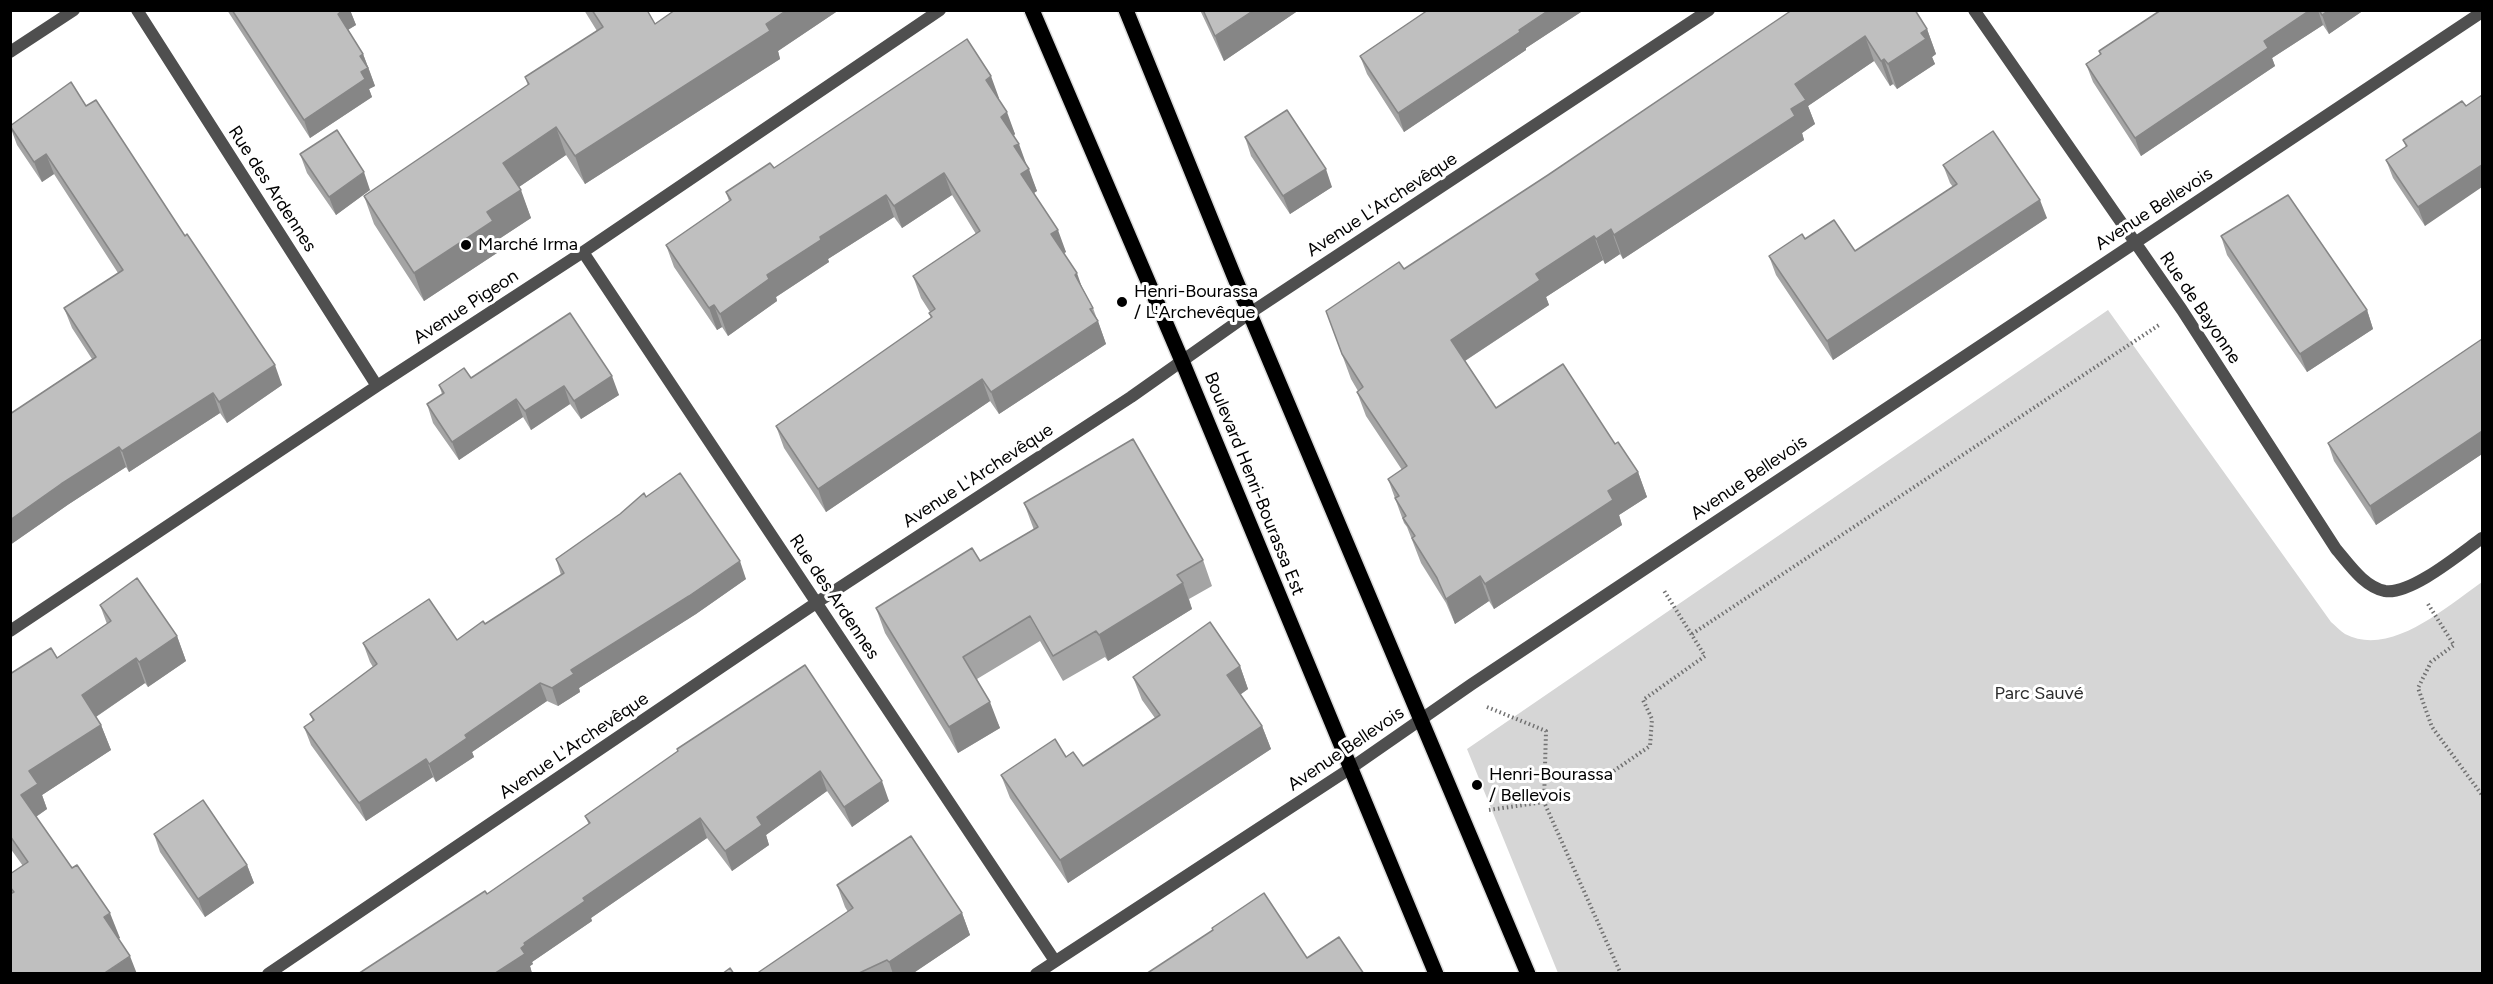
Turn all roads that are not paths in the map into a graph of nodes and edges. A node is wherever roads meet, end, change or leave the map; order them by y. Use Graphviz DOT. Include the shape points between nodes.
graph roads {
  1 [pos="74,10"];
  2 [pos="137,10"];
  3 [pos="940,10"];
  4 [pos="1032,10"];
  5 [pos="1126,10"];
  6 [pos="1709,10"];
  7 [pos="1974,10"];
  8 [pos="2482,12"];
  9 [pos="10,52"];
  10 [pos="2134,243"];
  11 [pos="584,252"];
  12 [pos="1250,313"];
  13 [pos="1182,361"];
  14 [pos="377,386"];
  15 [pos="2482,538"];
  16 [pos="816,603"];
  17 [pos="10,631"];
  18 [pos="1422,720"];
  19 [pos="1351,768"];
  20 [pos="1055,961"];
  21 [pos="268,974"];
  22 [pos="1036,974"];
  23 [pos="1436,974"];
  24 [pos="1528,974"];
  1 -- 9 [label="street"];
  2 -- 14 [label="street, Rue des Ardennes"];
  3 -- 11 [label="street, Avenue Pigeon"];
  4 -- 13 [label="main road, Boulevard Henri-Bourassa Est"];
  5 -- 12 [label="main road"];
  6 -- 12 [label="street, Avenue L'Archevêque"];
  7 -- 10 [label="street, Rue de Bayonne"];
  8 -- 10 [label="street, Avenue Bellevois"];
  10 -- 15 [label="street, Rue de Bayonne" via="2182,310 2336,549 2358,575 2385,591 2398,591 2415,584"];
  10 -- 18 [label="street, Avenue Bellevois"];
  11 -- 14 [label="street, Avenue Pigeon"];
  11 -- 16 [label="street, Rue des Ardennes"];
  12 -- 13 [label="street, Avenue L'Archevêque"];
  12 -- 18 [label="main road"];
  13 -- 16 [label="street, Avenue L'Archevêque"];
  13 -- 19 [label="main road, Boulevard Henri-Bourassa Est"];
  14 -- 17 [label="street, Avenue Pigeon"];
  16 -- 20 [label="street, Rue des Ardennes"];
  16 -- 21 [label="street, Avenue L'Archevêque"];
  18 -- 19 [label="street, Avenue Bellevois"];
  18 -- 24 [label="main road"];
  19 -- 20 [label="street, Avenue Bellevois"];
  19 -- 23 [label="main road, Boulevard Henri-Bourassa Est"];
  20 -- 22 [label="street, Avenue Bellevois"];
}
